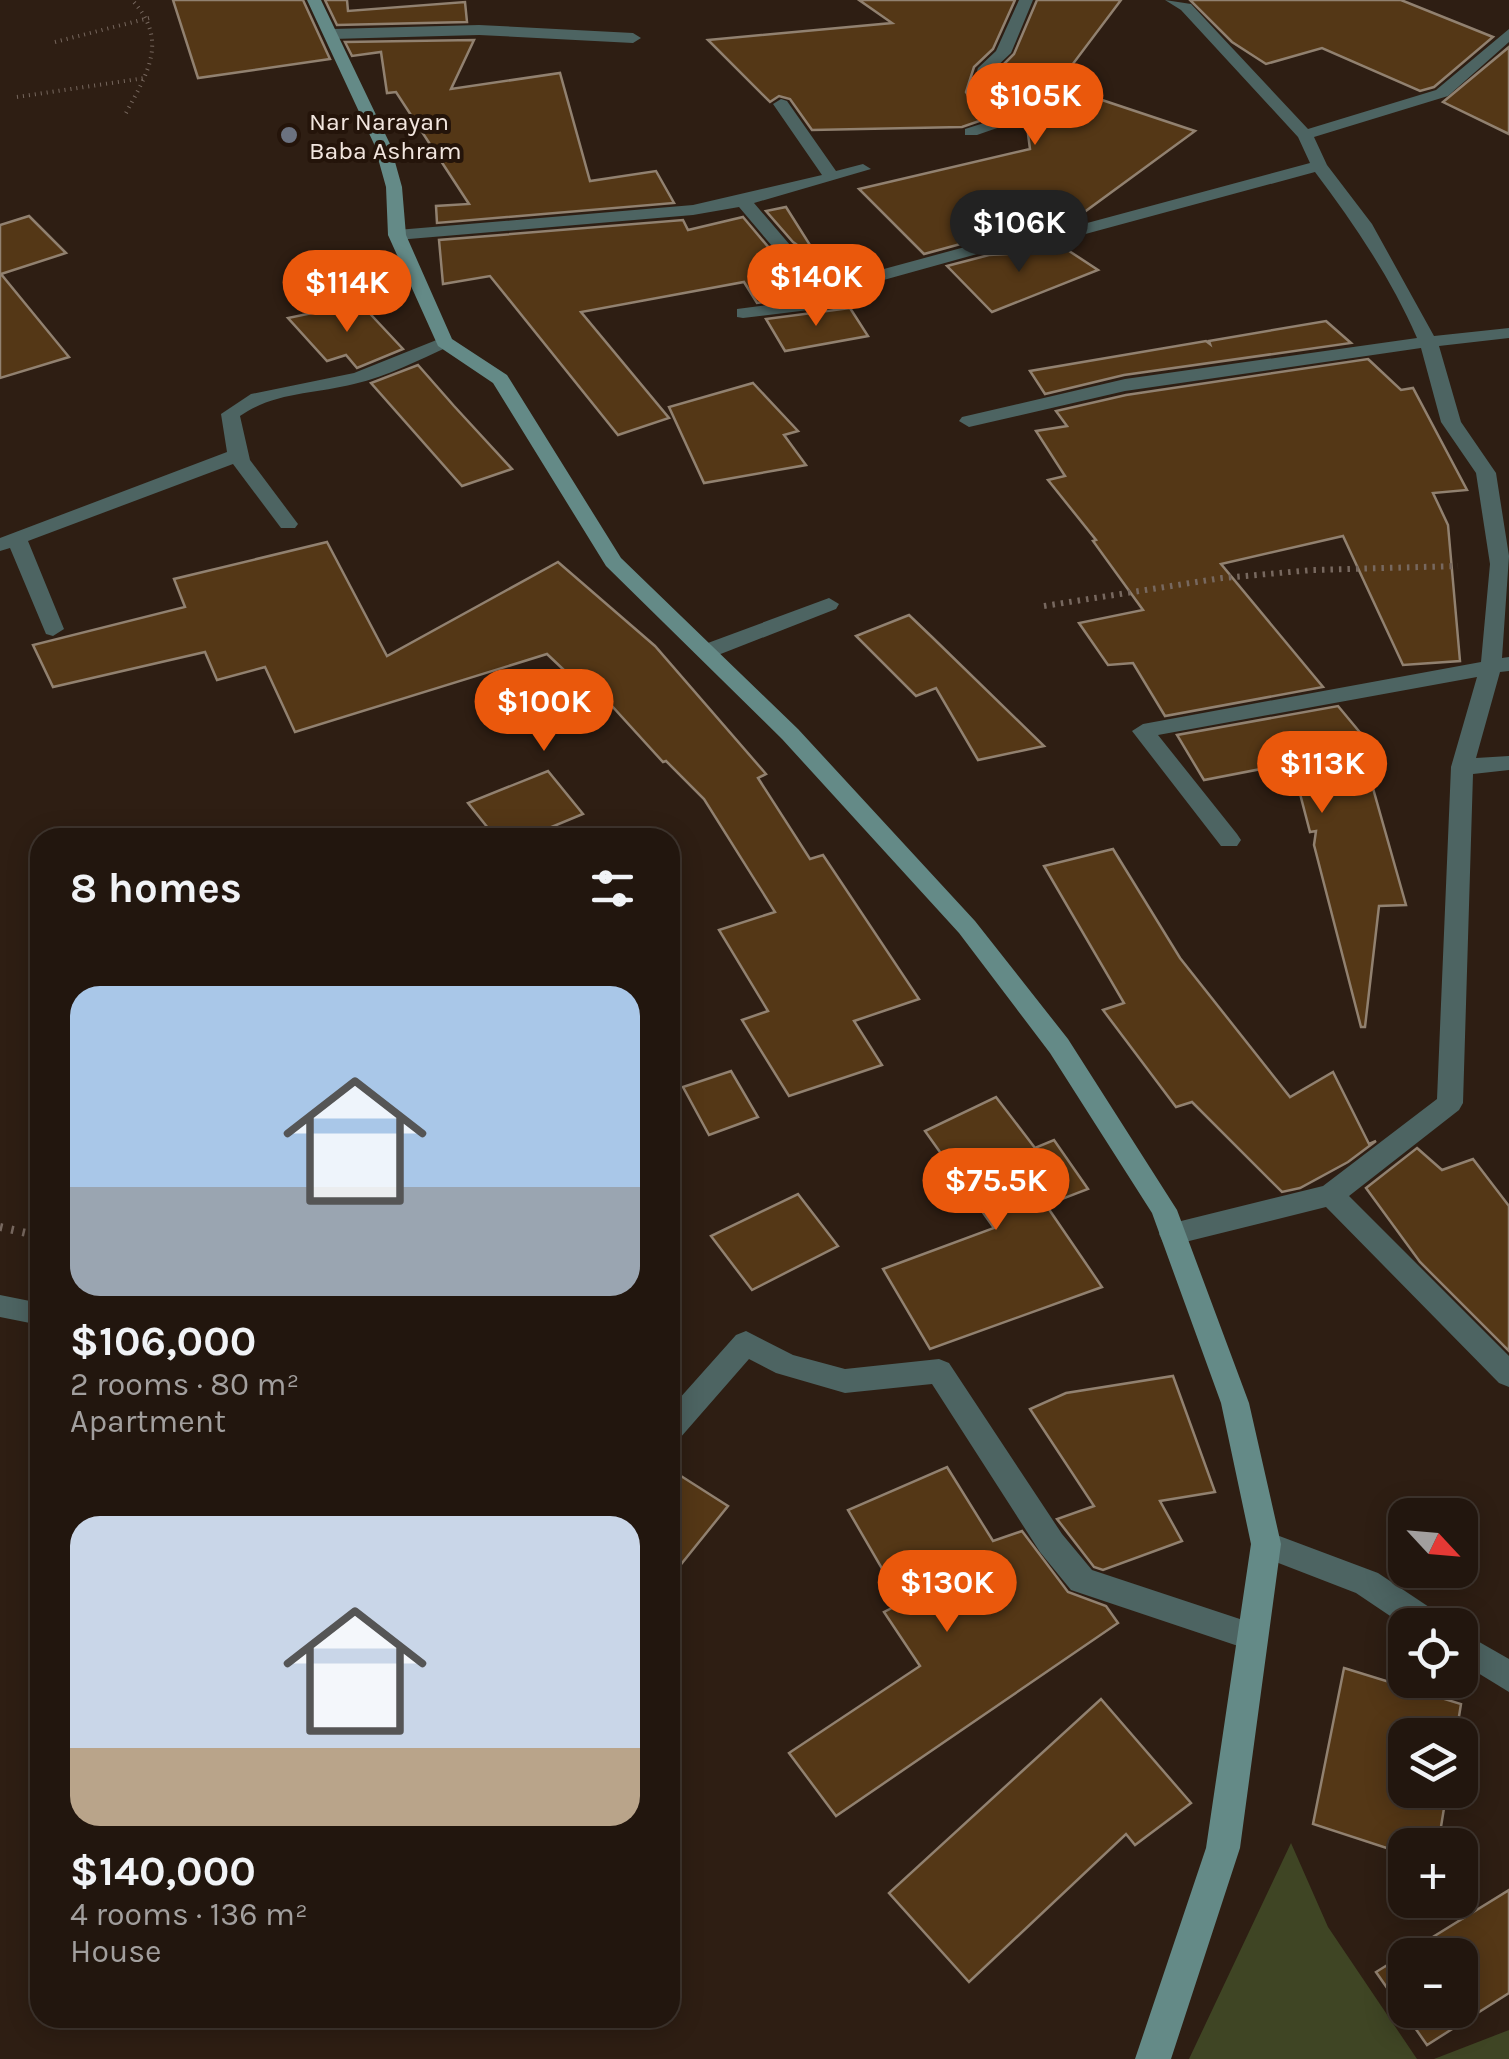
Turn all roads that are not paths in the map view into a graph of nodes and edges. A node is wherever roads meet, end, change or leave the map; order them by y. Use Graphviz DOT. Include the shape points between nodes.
graph roads {
  1 [pos="314,0"];
  2 [pos="1026,0"];
  3 [pos="1172,0"];
  4 [pos="332,34"];
  5 [pos="1507,37"];
  6 [pos="633,38"];
  7 [pos="780,104"];
  8 [pos="971,132"];
  9 [pos="1305,136"];
  10 [pos="1319,166"];
  11 [pos="863,169"];
  12 [pos="833,178"];
  13 [pos="743,201"];
  14 [pos="397,235"];
  15 [pos="832,289"];
  16 [pos="743,312"];
  17 [pos="1509,333"];
  18 [pos="444,342"];
  19 [pos="1428,342"];
  20 [pos="968,422"];
  21 [pos="235,456"];
  22 [pos="1509,467"];
  23 [pos="1486,473"];
  24 [pos="288,524"];
  25 [pos="8,542"];
  26 [pos="829,604"];
  27 [pos="53,629"];
  28 [pos="706,652"];
  29 [pos="1500,666"];
  30 [pos="1509,763"];
  31 [pos="1462,767"];
  32 [pos="1229,840"];
  33 [pos="1331,1195"];
  34 [pos="1173,1234"];
  35 [pos="0,1306"];
  36 [pos="30,1312"];
  37 [pos="1509,1376"];
  38 [pos="680,1418"];
  39 [pos="1266,1544"];
  40 [pos="1404,1608"];
  41 [pos="1253,1637"];
  42 [pos="1478,1657"];
  43 [pos="1509,1677"];
  44 [pos="1154,2059"];
  1 -- 4 [label="street"];
  2 -- 8 [label="street" via="978,93 1035,102 1042,110"];
  3 -- 9 [label="street" via="1186,7"];
  4 -- 6 [label="street" via="478,30"];
  4 -- 14 [label="street" via="382,144"];
  5 -- 9 [label="street" via="1442,93"];
  7 -- 12 [label="street"];
  9 -- 10 [label="street"];
  10 -- 15 [label="street"];
  10 -- 19 [label="street" via="1363,224"];
  11 -- 12 [label="street"];
  12 -- 13 [label="street"];
  13 -- 14 [label="street"];
  13 -- 15 [label="street" via="784,249"];
  14 -- 18 [label="street"];
  15 -- 16 [label="street" via="842,301"];
  17 -- 19 [label="street"];
  18 -- 21 [label="street" via="350,380 245,402 230,414"];
  18 -- 28 [label="street" via="500,380 613,562"];
  19 -- 20 [label="street" via="1125,384"];
  19 -- 23 [label="street" via="1451,422"];
  21 -- 24 [label="street"];
  21 -- 25 [label="street"];
  22 -- 23 [label="street"];
  23 -- 29 [label="street" via="1500,564"];
  25 -- 27 [label="street"];
  26 -- 28 [label="street"];
  28 -- 34 [label="street" via="968,926 1059,1046"];
  29 -- 31 [label="street"];
  29 -- 32 [label="street" via="1143,731"];
  30 -- 31 [label="street"];
  31 -- 33 [label="street" via="1450,1103"];
  33 -- 34 [label="street"];
  33 -- 37 [label="street"];
  34 -- 39 [label="street" via="1235,1403"];
  35 -- 36 [label="street"];
  38 -- 41 [label="street" via="746,1343 786,1365 846,1381 939,1371 1082,1580"];
  39 -- 40 [label="street" via="1367,1583"];
  39 -- 41 [label="street"];
  41 -- 44 [label="street" via="1223,1848"];
  42 -- 43 [label="street"];
}
